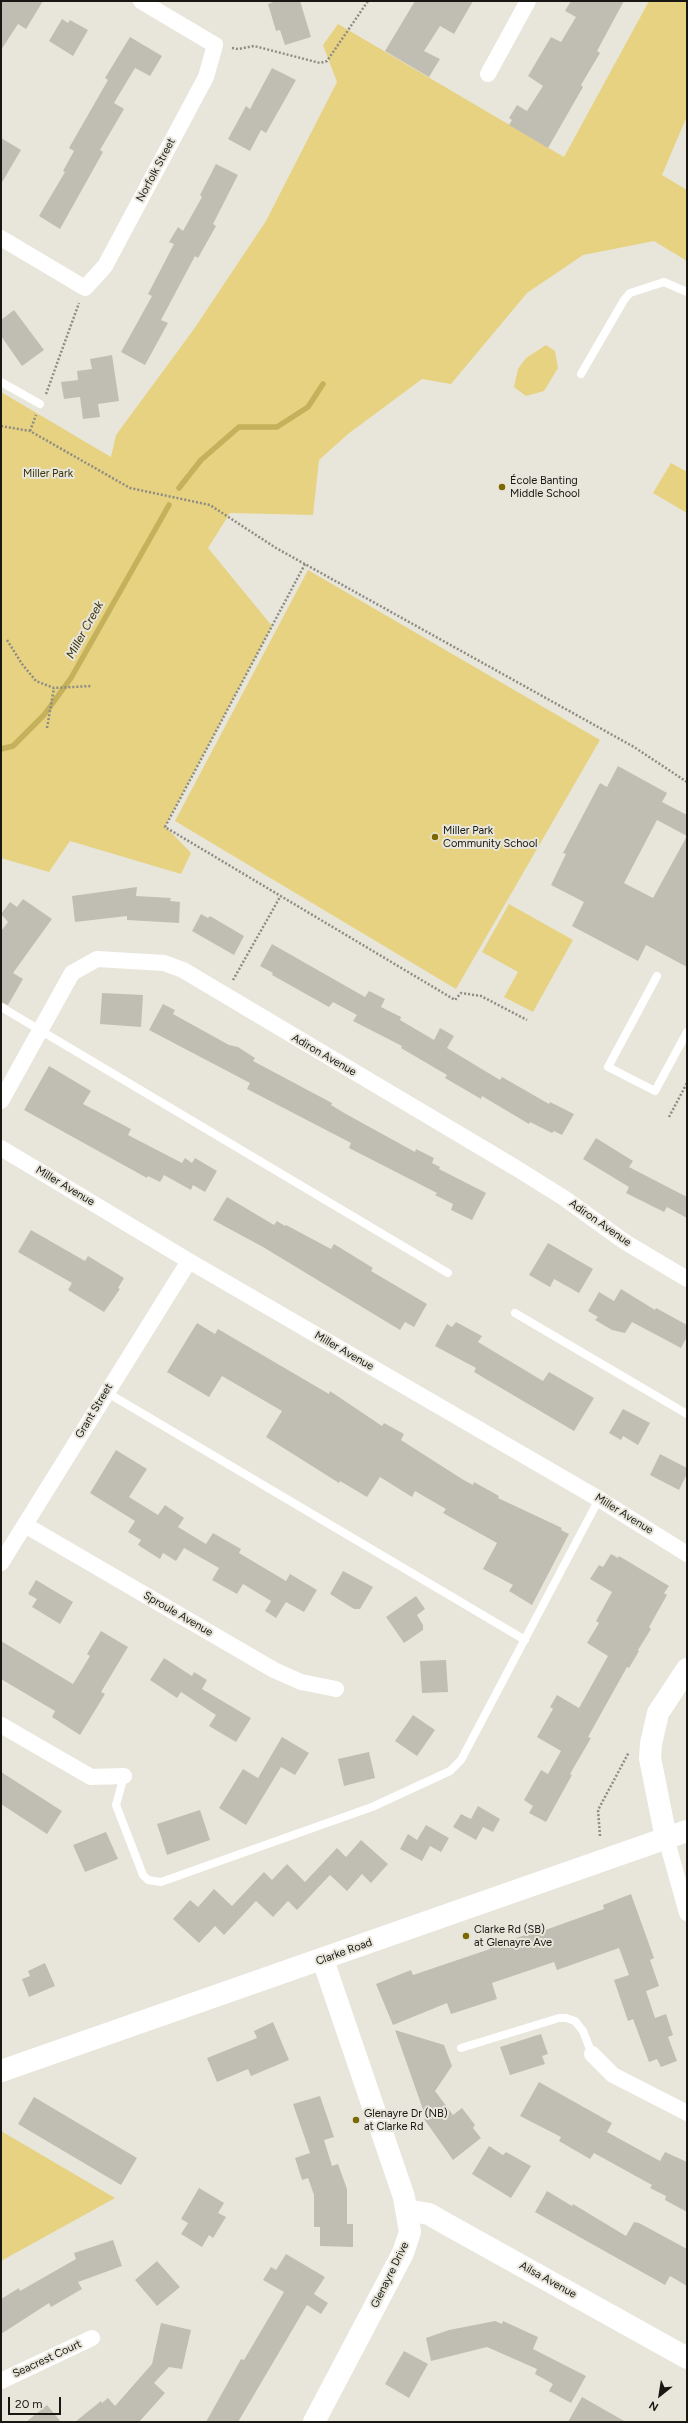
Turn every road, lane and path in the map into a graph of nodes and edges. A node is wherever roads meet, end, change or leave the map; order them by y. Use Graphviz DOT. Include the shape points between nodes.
graph roads {
  1 [pos="140,1"];
  2 [pos="368,1"];
  3 [pos="528,1"];
  4 [pos="215,45"];
  5 [pos="488,74"];
  6 [pos="1,238"];
  7 [pos="84,288"];
  8 [pos="687,292"];
  9 [pos="581,374"];
  10 [pos="1,382"];
  11 [pos="40,404"];
  12 [pos="1,426"];
  13 [pos="30,431"];
  14 [pos="305,564"];
  15 [pos="7,640"];
  16 [pos="91,686"];
  17 [pos="54,688"];
  18 [pos="47,728"];
  19 [pos="687,782"];
  20 [pos="280,897"];
  21 [pos="656,976"];
  22 [pos="224,996"];
  23 [pos="1,1007"];
  24 [pos="527,1020"];
  25 [pos="40,1029"];
  26 [pos="687,1032"];
  27 [pos="687,1083"];
  28 [pos="1,1101"];
  29 [pos="669,1116"];
  30 [pos="1,1148"];
  31 [pos="189,1260"];
  32 [pos="448,1273"];
  33 [pos="687,1278"];
  34 [pos="515,1313"];
  35 [pos="106,1392"];
  36 [pos="687,1414"];
  37 [pos="599,1499"];
  38 [pos="25,1525"];
  39 [pos="687,1554"];
  40 [pos="1,1563"];
  41 [pos="525,1640"];
  42 [pos="687,1669"];
  43 [pos="336,1689"];
  44 [pos="1,1725"];
  45 [pos="633,1745"];
  46 [pos="124,1776"];
  47 [pos="687,1831"];
  48 [pos="600,1836"];
  49 [pos="666,1838"];
  50 [pos="687,1913"];
  51 [pos="323,1960"];
  52 [pos="461,2048"];
  53 [pos="592,2054"];
  54 [pos="2,2069"];
  55 [pos="687,2113"];
  56 [pos="406,2210"];
  57 [pos="92,2338"];
  58 [pos="687,2358"];
  59 [pos="1,2381"];
  60 [pos="314,2422"];
  1 -- 4 [label="street"];
  2 -- 4 [label="path" via="328,61 320,63 254,46 238,49"];
  3 -- 5 [label="street"];
  4 -- 7 [label="street, Norfolk Street" via="206,76 105,266"];
  6 -- 7 [label="street"];
  7 -- 11 [label="path" via="46,397"];
  8 -- 9 [label="lane" via="664,282 630,293"];
  10 -- 11 [label="lane"];
  11 -- 13 [label="path"];
  12 -- 13 [label="path"];
  13 -- 14 [label="path" via="130,488 210,505"];
  14 -- 19 [label="path" via="634,747"];
  14 -- 20 [label="path" via="165,826"];
  15 -- 17 [label="path" via="36,681"];
  16 -- 17 [label="path"];
  17 -- 18 [label="path"];
  20 -- 22 [label="path"];
  20 -- 24 [label="path" via="455,1000 461,993 481,996"];
  21 -- 26 [label="lane" via="608,1067 655,1091"];
  22 -- 25 [label="street, Adiron Avenue" via="174,966 153,962 97,959 72,973"];
  22 -- 33 [label="street, Adiron Avenue" via="516,1168 564,1198 625,1242"];
  23 -- 25 [label="lane"];
  25 -- 28 [label="street, Adiron Avenue"];
  25 -- 32 [label="lane"];
  27 -- 29 [label="path"];
  30 -- 31 [label="street, Miller Avenue"];
  31 -- 35 [label="street, Grant Street"];
  31 -- 37 [label="street, Miller Avenue"];
  34 -- 36 [label="lane"];
  35 -- 38 [label="street, Grant Street"];
  35 -- 41 [label="lane"];
  37 -- 39 [label="street, Miller Avenue"];
  37 -- 41 [label="lane"];
  38 -- 40 [label="street, Grant Street"];
  38 -- 43 [label="street, Sproule Avenue" via="274,1670 301,1682"];
  41 -- 46 [label="lane" via="461,1760 450,1771 372,1807 162,1882 148,1880 143,1875 116,1805"];
  42 -- 49 [label="street" via="658,1713 651,1744 650,1758"];
  44 -- 46 [label="street" via="91,1777"];
  45 -- 48 [label="path" via="598,1810"];
  47 -- 49 [label="street, Clarke Road"];
  49 -- 50 [label="street"];
  49 -- 51 [label="street, Clarke Road"];
  51 -- 54 [label="street, Clarke Road"];
  51 -- 56 [label="street, Glenayre Drive" via="404,2197"];
  52 -- 53 [label="lane" via="558,2018 566,2018 575,2021 579,2026"];
  53 -- 55 [label="street" via="613,2075"];
  56 -- 58 [label="street, Ailsa Avenue" via="429,2214 441,2220"];
  56 -- 60 [label="street, Glenayre Drive" via="410,2232 407,2243"];
  57 -- 59 [label="street, Seacrest Court"];
}
